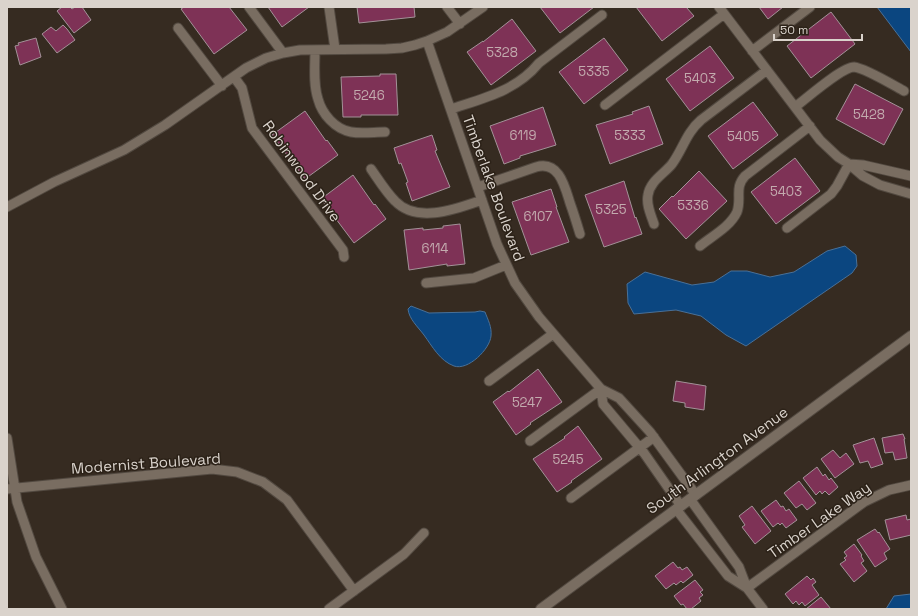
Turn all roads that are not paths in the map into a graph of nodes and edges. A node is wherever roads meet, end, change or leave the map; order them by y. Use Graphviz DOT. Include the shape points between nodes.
graph roads {
  1 [pos="249,7"];
  2 [pos="330,7"];
  3 [pos="447,7"];
  4 [pos="483,7"];
  5 [pos="810,7"];
  6 [pos="722,11"];
  7 [pos="602,15"];
  8 [pos="460,24"];
  9 [pos="178,28"];
  10 [pos="427,41"];
  11 [pos="335,49"];
  12 [pos="315,50"];
  13 [pos="752,51"];
  14 [pos="282,52"];
  15 [pos="767,70"];
  16 [pos="234,77"];
  17 [pos="222,86"];
  18 [pos="904,91"];
  19 [pos="605,105"];
  20 [pos="795,107"];
  21 [pos="451,109"];
  22 [pos="810,126"];
  23 [pos="385,132"];
  24 [pos="850,165"];
  25 [pos="371,169"];
  26 [pos="911,176"];
  27 [pos="478,187"];
  28 [pos="911,194"];
  29 [pos="482,200"];
  30 [pos="7,207"];
  31 [pos="654,224"];
  32 [pos="787,228"];
  33 [pos="580,234"];
  34 [pos="700,246"];
  35 [pos="344,257"];
  36 [pos="506,265"];
  37 [pos="426,283"];
  38 [pos="553,334"];
  39 [pos="911,336"];
  40 [pos="489,381"];
  41 [pos="601,389"];
  42 [pos="654,437"];
  43 [pos="7,438"];
  44 [pos="530,441"];
  45 [pos="639,448"];
  46 [pos="911,485"];
  47 [pos="11,489"];
  48 [pos="693,497"];
  49 [pos="571,498"];
  50 [pos="679,507"];
  51 [pos="424,533"];
  52 [pos="747,588"];
  53 [pos="354,590"];
  54 [pos="62,609"];
  55 [pos="329,609"];
  56 [pos="541,609"];
  57 [pos="763,609"];
  1 -- 14 [label="street"];
  2 -- 11 [label="street"];
  3 -- 8 [label="street"];
  4 -- 8 [label="street"];
  5 -- 13 [label="street"];
  6 -- 13 [label="street"];
  6 -- 19 [label="street"];
  7 -- 21 [label="street" via="508,89"];
  8 -- 10 [label="street"];
  9 -- 17 [label="street"];
  10 -- 11 [label="street" via="402,48"];
  10 -- 21 [label="street, Timberlake Boulevard"];
  11 -- 12 [label="street"];
  12 -- 14 [label="street"];
  12 -- 23 [label="street" via="318,99 328,117 339,128 350,132"];
  13 -- 15 [label="street"];
  14 -- 16 [label="street" via="256,62"];
  15 -- 20 [label="street"];
  15 -- 31 [label="street" via="692,128 676,158 650,188 647,204"];
  16 -- 17 [label="street"];
  16 -- 35 [label="street, Robinwood Drive" via="242,88 252,128 343,250"];
  17 -- 30 [label="street" via="124,150"];
  18 -- 20 [label="street" via="862,70 851,68 842,71"];
  20 -- 22 [label="street"];
  21 -- 27 [label="street, Timberlake Boulevard"];
  22 -- 24 [label="street" via="828,149"];
  22 -- 34 [label="street" via="745,176 740,184 738,209 733,218"];
  24 -- 26 [label="street" via="863,165"];
  24 -- 28 [label="street" via="880,185"];
  24 -- 32 [label="street" via="831,194"];
  25 -- 29 [label="street" via="395,201 411,212 424,214 447,211"];
  27 -- 29 [label="street, Timberlake Boulevard"];
  27 -- 33 [label="street" via="542,165 550,168 563,180"];
  29 -- 36 [label="street, Timberlake Boulevard"];
  36 -- 37 [label="street" via="474,278"];
  36 -- 38 [label="street, Timberlake Boulevard" via="521,292"];
  38 -- 40 [label="street"];
  38 -- 41 [label="street, Timberlake Boulevard"];
  39 -- 48 [label="main road, South Arlington Avenue"];
  41 -- 42 [label="street" via="619,398"];
  41 -- 44 [label="street"];
  41 -- 45 [label="street" via="603,404"];
  42 -- 45 [label="street"];
  42 -- 48 [label="street"];
  43 -- 47 [label="street"];
  45 -- 49 [label="street"];
  45 -- 50 [label="street"];
  46 -- 52 [label="street, Timber Lake Way" via="889,490 864,502"];
  47 -- 53 [label="street, Modernist Boulevard" via="212,469 237,472 263,482 287,500"];
  47 -- 54 [label="street" via="36,558"];
  48 -- 50 [label="main road, South Arlington Avenue"];
  48 -- 52 [label="street" via="740,567"];
  50 -- 52 [label="street" via="728,576"];
  50 -- 56 [label="main road, South Arlington Avenue"];
  51 -- 53 [label="street" via="404,554"];
  52 -- 57 [label="street"];
  53 -- 55 [label="street"];
}
